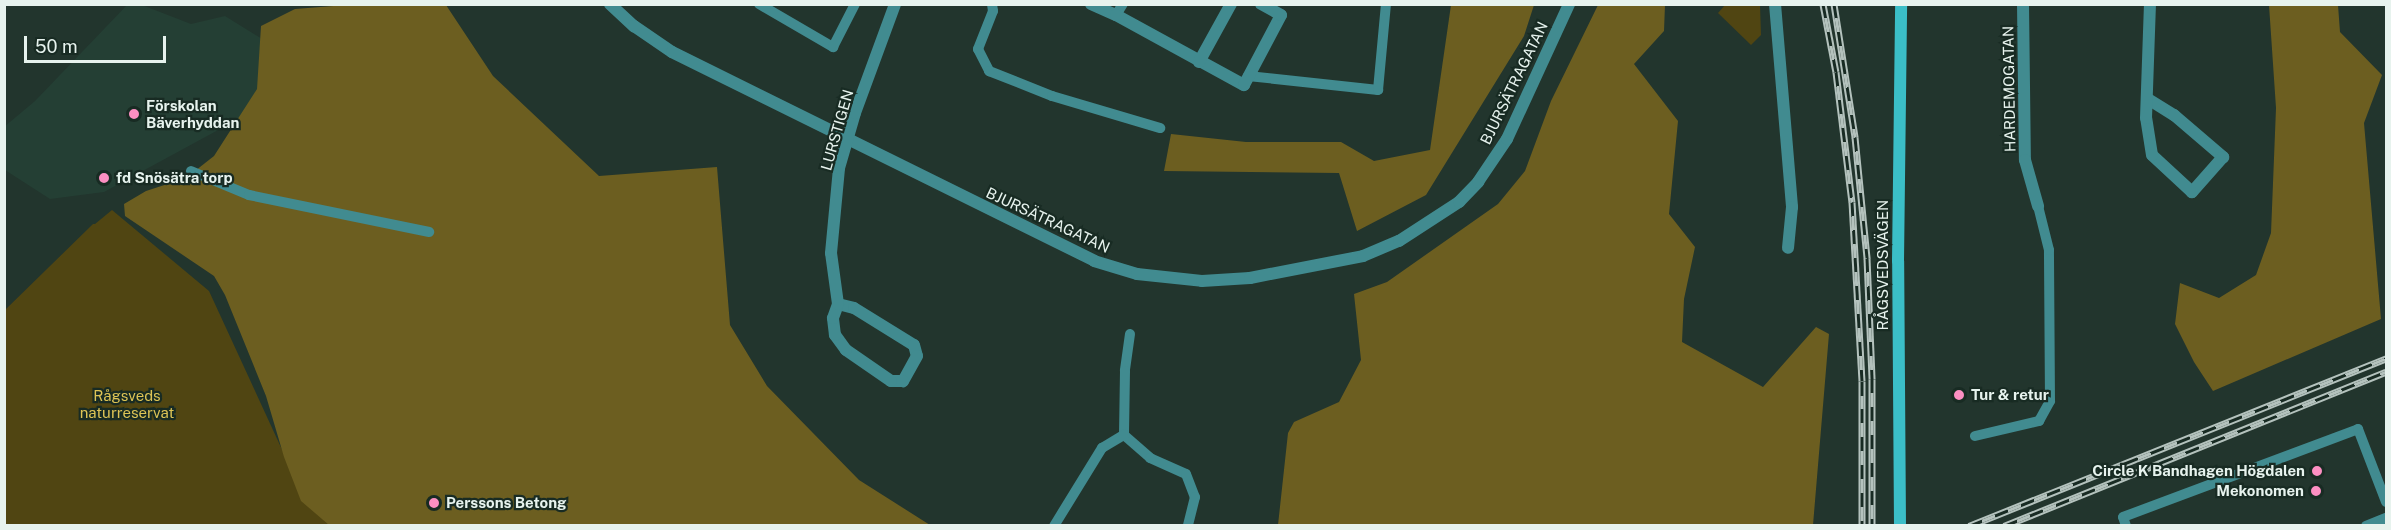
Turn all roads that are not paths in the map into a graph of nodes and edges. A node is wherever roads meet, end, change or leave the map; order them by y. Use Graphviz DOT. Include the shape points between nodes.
graph roads {
  1 [pos="610,4"];
  2 [pos="759,4"];
  3 [pos="855,4"];
  4 [pos="895,4"];
  5 [pos="992,4"];
  6 [pos="1091,4"];
  7 [pos="1231,4"];
  8 [pos="1386,4"];
  9 [pos="1569,4"];
  10 [pos="1775,4"];
  11 [pos="1901,4"];
  12 [pos="2023,4"];
  13 [pos="2150,4"];
  14 [pos="1262,5"];
  15 [pos="1120,10"];
  16 [pos="1199,62"];
  17 [pos="1248,76"];
  18 [pos="2148,99"];
  19 [pos="1160,128"];
  20 [pos="848,138"];
  21 [pos="191,171"];
  22 [pos="2038,206"];
  23 [pos="429,231"];
  24 [pos="1788,248"];
  25 [pos="838,304"];
  26 [pos="1130,334"];
  27 [pos="1124,435"];
  28 [pos="1975,436"];
  29 [pos="2386,502"];
  30 [pos="2386,518"];
  31 [pos="1054,525"];
  32 [pos="1188,525"];
  33 [pos="1900,525"];
  34 [pos="2126,525"];
  35 [pos="2366,525"];
  1 -- 20 [label="street, BJURSÄTRAGATAN" via="634,26 672,51"];
  2 -- 3 [label="lane" via="833,47"];
  4 -- 20 [label="street, LURSTIGEN"];
  5 -- 19 [label="lane" via="993,11 978,49 988,71 1052,96"];
  6 -- 15 [label="street"];
  7 -- 16 [label="street"];
  8 -- 17 [label="lane" via="1378,90"];
  9 -- 20 [label="street, BJURSÄTRAGATAN" via="1507,139 1471,189 1436,219 1399,241 1327,265 1250,278 1202,281 1137,274 1084,256"];
  10 -- 24 [label="street" via="1792,207"];
  11 -- 33 [label="street, RÅGSVEDSVÄGEN"];
  12 -- 22 [label="street, HARDEMOGATAN" via="2025,160"];
  13 -- 18 [label="street"];
  14 -- 17 [label="street" via="1281,15"];
  15 -- 16 [label="street"];
  16 -- 17 [label="street" via="1244,85"];
  18 -- 18 [label="street" via="2146,118 2152,155 2192,192 2223,157 2174,115"];
  20 -- 25 [label="street, LURSTIGEN" via="839,168 831,253"];
  21 -- 23 [label="lane" via="249,195"];
  22 -- 28 [label="lane" via="2049,250 2050,401 2039,421"];
  25 -- 25 [label="street, LURSTIGEN" via="833,318 835,335 846,350 891,381 903,381 917,356 914,345 854,308"];
  26 -- 27 [label="lane"];
  27 -- 31 [label="lane" via="1102,448"];
  27 -- 32 [label="lane" via="1150,458 1186,474 1195,497"];
  29 -- 34 [label="lane" via="2358,429 2123,517"];
  30 -- 35 [label="lane"];
}
